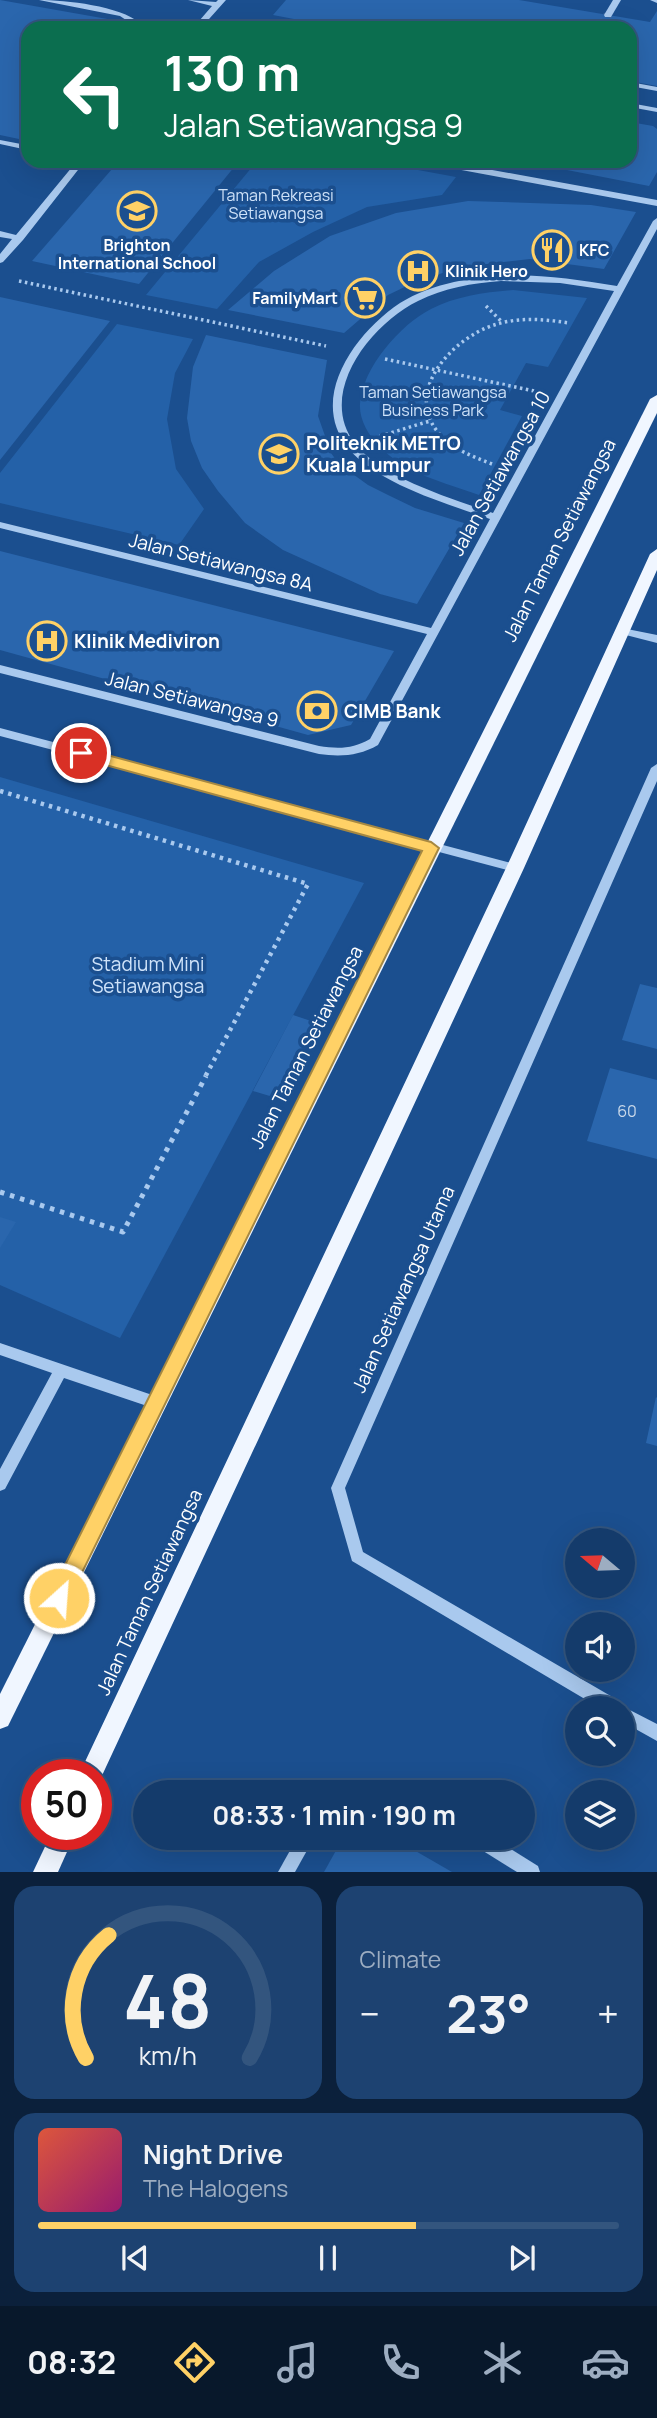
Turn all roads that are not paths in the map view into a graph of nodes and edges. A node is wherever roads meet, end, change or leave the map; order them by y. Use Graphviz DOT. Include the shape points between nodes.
graph roads {
  1 [pos="43,0"];
  2 [pos="192,0"];
  3 [pos="617,0"];
  4 [pos="220,2"];
  5 [pos="608,15"];
  6 [pos="133,21"];
  7 [pos="206,21"];
  8 [pos="637,85"];
  9 [pos="657,89"];
  10 [pos="637,106"];
  11 [pos="657,110"];
  12 [pos="0,142"];
  13 [pos="21,147"];
  14 [pos="75,168"];
  15 [pos="467,168"];
  16 [pos="657,203"];
  17 [pos="657,221"];
  18 [pos="0,234"];
  19 [pos="20,238"];
  20 [pos="0,260"];
  21 [pos="620,289"];
  22 [pos="562,397"];
  23 [pos="657,399"];
  24 [pos="496,517"];
  25 [pos="0,525"];
  26 [pos="657,554"];
  27 [pos="622,631"];
  28 [pos="434,632"];
  29 [pos="657,639"];
  30 [pos="0,669"];
  31 [pos="0,732"];
  32 [pos="374,742"];
  33 [pos="657,768"];
  34 [pos="431,848"];
  35 [pos="514,868"];
  36 [pos="0,1349"];
  37 [pos="61,1370"];
  38 [pos="156,1403"];
  39 [pos="0,1484"];
  40 [pos="595,1696"];
  41 [pos="0,1718"];
  42 [pos="635,1720"];
  43 [pos="657,1733"];
  44 [pos="98,1759"];
  45 [pos="55,1850"];
  46 [pos="299,1850"];
  47 [pos="497,1850"];
  48 [pos="45,1872"];
  49 [pos="286,1872"];
  50 [pos="533,1872"];
  1 -- 6 [label="street" via="122,14"];
  2 -- 4 [label="street"];
  3 -- 5 [label="street"];
  4 -- 7 [label="street"];
  8 -- 9 [label="street"];
  10 -- 11 [label="street"];
  12 -- 13 [label="street"];
  14 -- 19 [label="street"];
  15 -- 16 [label="street"];
  17 -- 21 [label="street, Jalan Setiawangsa 10"];
  18 -- 19 [label="street"];
  19 -- 20 [label="street"];
  21 -- 22 [label="street, Jalan Setiawangsa 10"];
  21 -- 24 [label="street" via="522,277 459,283 403,305 357,353 338,391 336,411 353,448 391,475"];
  22 -- 24 [label="street, Jalan Setiawangsa 10"];
  23 -- 34 [label="main road, Jalan Taman Setiawangsa"];
  24 -- 28 [label="street, Jalan Setiawangsa 10"];
  25 -- 28 [label="street, Jalan Setiawangsa 8A"];
  26 -- 27 [label="main road, Jalan Taman Setiawangsa"];
  27 -- 29 [label="street"];
  27 -- 35 [label="main road, Jalan Taman Setiawangsa"];
  28 -- 32 [label="street, Jalan Setiawangsa 10"];
  30 -- 32 [label="street, Jalan Setiawangsa 9" via="319,750 362,751"];
  31 -- 34 [label="street"];
  33 -- 40 [label="street, Jalan Setiawangsa Utama" via="338,1488 357,1556"];
  34 -- 35 [label="street"];
  34 -- 38 [label="main road, Jalan Taman Setiawangsa"];
  35 -- 44 [label="main road, Jalan Taman Setiawangsa"];
  36 -- 37 [label="street"];
  37 -- 38 [label="street"];
  37 -- 39 [label="street"];
  38 -- 41 [label="main road, Jalan Taman Setiawangsa"];
  42 -- 43 [label="street"];
  45 -- 48 [label="main road"];
  46 -- 49 [label="street"];
  47 -- 50 [label="street"];
}
